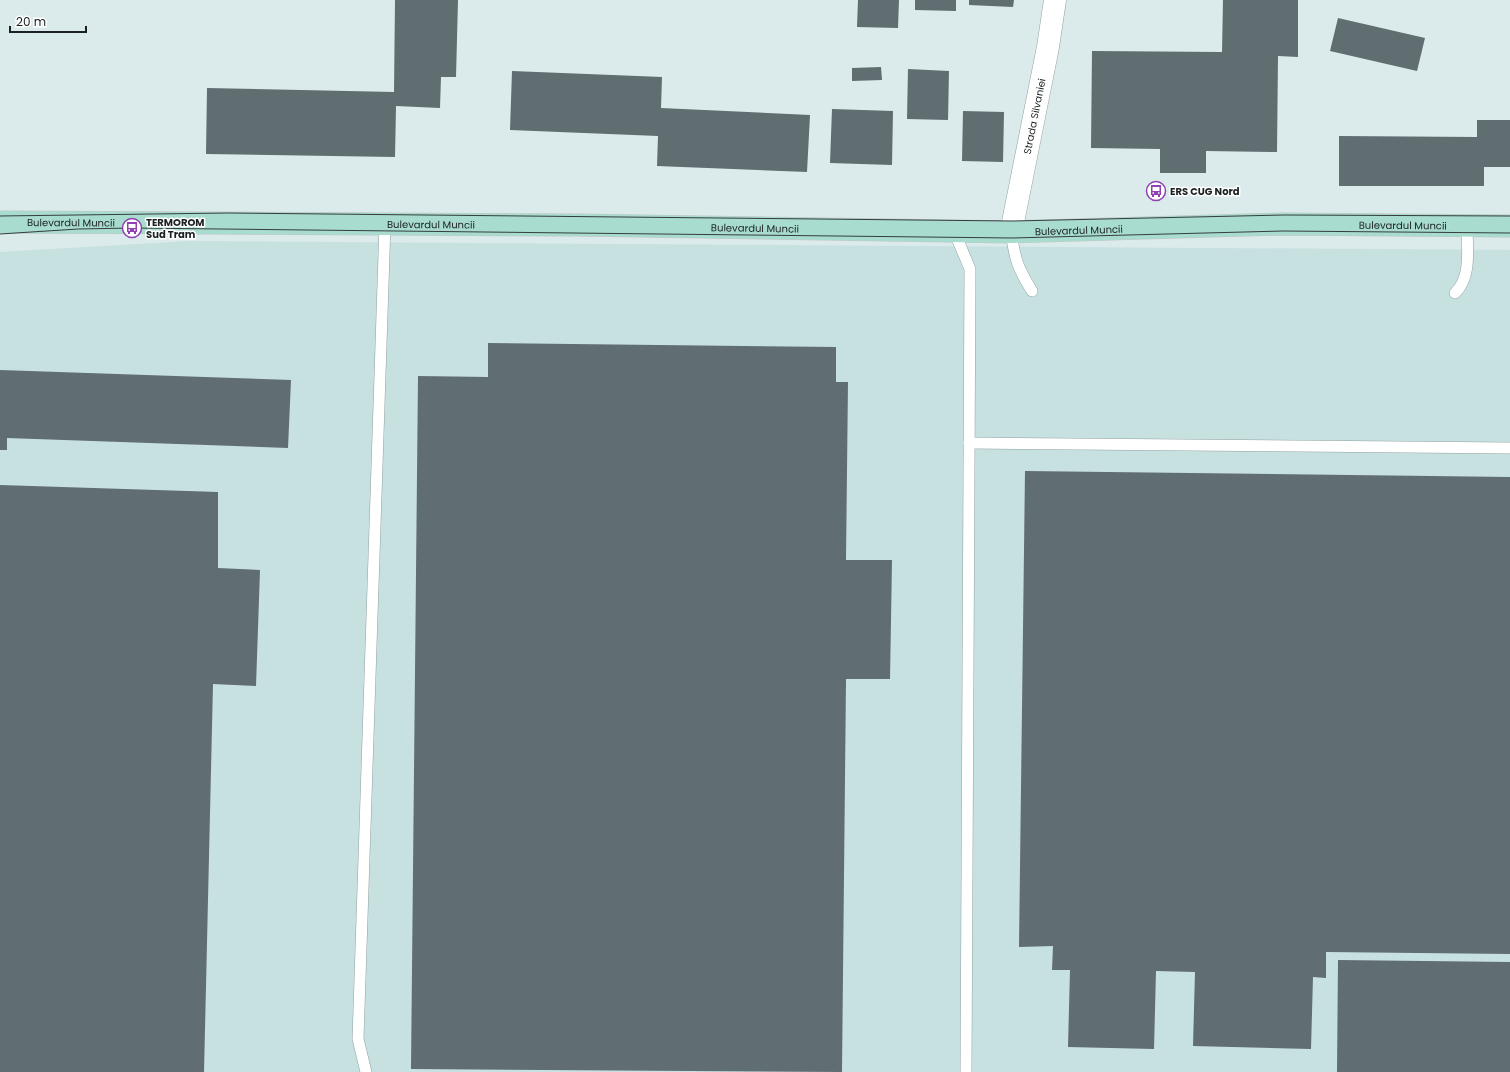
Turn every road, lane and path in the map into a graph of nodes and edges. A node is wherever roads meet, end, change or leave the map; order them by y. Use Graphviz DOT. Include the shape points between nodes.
graph roads {
  1 [pos="1055,0"];
  2 [pos="0,222"];
  3 [pos="385,224"];
  4 [pos="1467,225"];
  5 [pos="1510,226"];
  6 [pos="954,231"];
  7 [pos="1011,232"];
  8 [pos="1032,291"];
  9 [pos="1455,293"];
  10 [pos="969,443"];
  11 [pos="1510,448"];
  12 [pos="366,1072"];
  13 [pos="966,1072"];
  1 -- 7 [label="street, Strada Silvaniei"];
  2 -- 3 [label="main road, Bulevardul Muncii"];
  3 -- 6 [label="main road, Bulevardul Muncii"];
  3 -- 12 [label="lane" via="358,1039"];
  4 -- 5 [label="main road, Bulevardul Muncii"];
  4 -- 7 [label="main road, Bulevardul Muncii" via="1289,224"];
  4 -- 9 [label="lane" via="1466,276"];
  6 -- 7 [label="main road, Bulevardul Muncii"];
  6 -- 10 [label="lane" via="970,269"];
  7 -- 8 [label="lane" via="1014,259"];
  10 -- 11 [label="lane"];
  10 -- 13 [label="lane"];
}
